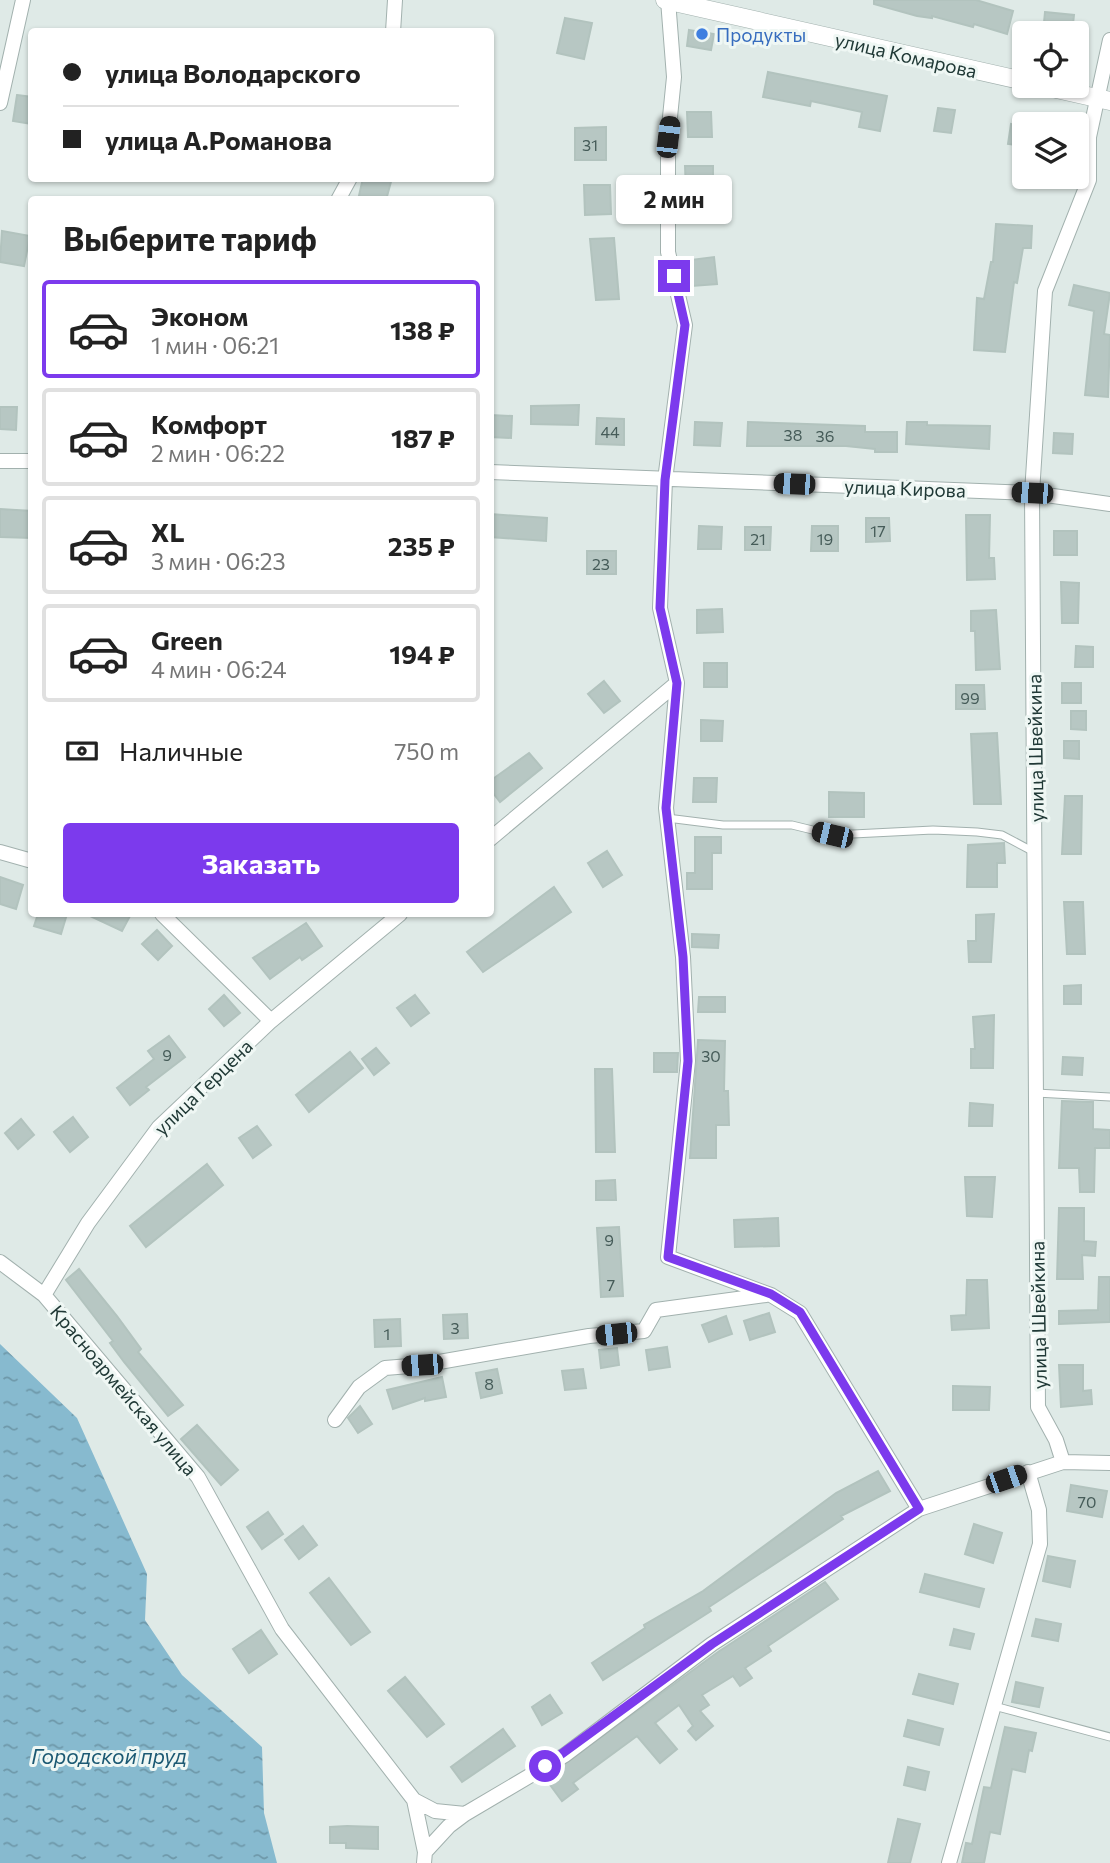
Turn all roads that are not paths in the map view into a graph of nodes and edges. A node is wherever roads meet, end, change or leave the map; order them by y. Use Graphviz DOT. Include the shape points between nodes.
graph roads {
  1 [pos="23,0"];
  2 [pos="395,0"];
  3 [pos="668,0"];
  4 [pos="393,28"];
  5 [pos="1110,40"];
  6 [pos="1012,78"];
  7 [pos="1104,100"];
  8 [pos="0,103"];
  9 [pos="0,461"];
  10 [pos="28,461"];
  11 [pos="494,472"];
  12 [pos="665,480"];
  13 [pos="1032,493"];
  14 [pos="1110,505"];
  15 [pos="677,683"];
  16 [pos="667,818"];
  17 [pos="494,836"];
  18 [pos="0,852"];
  19 [pos="1037,854"];
  20 [pos="28,860"];
  21 [pos="165,917"];
  22 [pos="396,917"];
  23 [pos="271,1021"];
  24 [pos="1035,1093"];
  25 [pos="1110,1097"];
  26 [pos="0,1262"];
  27 [pos="44,1294"];
  28 [pos="771,1294"];
  29 [pos="335,1420"];
  30 [pos="1063,1462"];
  31 [pos="1110,1463"];
  32 [pos="1028,1472"];
  33 [pos="919,1509"];
  34 [pos="993,1706"];
  35 [pos="1110,1737"];
  36 [pos="414,1800"];
  37 [pos="465,1814"];
  38 [pos="425,1858"];
  39 [pos="949,1863"];
  1 -- 8 [label="street"];
  2 -- 4 [label="street"];
  3 -- 6 [label="street, улица Комарова"];
  3 -- 12 [label="street" via="674,77 668,137 668,252 685,325"];
  5 -- 7 [label="street, улица Швейкина"];
  7 -- 13 [label="street, улица Швейкина" via="1089,136 1089,180 1045,291"];
  9 -- 10 [label="street"];
  11 -- 12 [label="street, улица Кирова"];
  12 -- 13 [label="street, улица Кирова"];
  12 -- 15 [label="street" via="660,608"];
  13 -- 14 [label="street, улица Кирова"];
  13 -- 19 [label="street, улица Швейкина"];
  15 -- 16 [label="street"];
  15 -- 17 [label="street"];
  16 -- 19 [label="lane" via="723,825 792,825 832,835 933,830 1002,835"];
  16 -- 28 [label="street" via="683,957 688,1061 668,1257"];
  18 -- 20 [label="street"];
  19 -- 24 [label="street, улица Швейкина"];
  21 -- 23 [label="street"];
  22 -- 23 [label="street, улица Герцена"];
  23 -- 27 [label="street, улица Герцена" via="159,1127 88,1223"];
  24 -- 25 [label="lane"];
  24 -- 30 [label="street, улица Швейкина" via="1038,1407"];
  26 -- 27 [label="street, Красноармейская улица"];
  27 -- 36 [label="street, Красноармейская улица" via="198,1477 282,1629"];
  28 -- 29 [label="street" via="656,1310 644,1331 385,1368 359,1388"];
  28 -- 33 [label="street" via="800,1312"];
  30 -- 31 [label="street"];
  30 -- 32 [label="street"];
  32 -- 33 [label="street"];
  32 -- 34 [label="street" via="1039,1510 1040,1544"];
  33 -- 37 [label="street" via="712,1644 565,1755"];
  34 -- 35 [label="lane"];
  34 -- 39 [label="street"];
  36 -- 37 [label="street" via="435,1811"];
  36 -- 38 [label="street, Красноармейская улица"];
  37 -- 38 [label="street" via="449,1826"];
}
